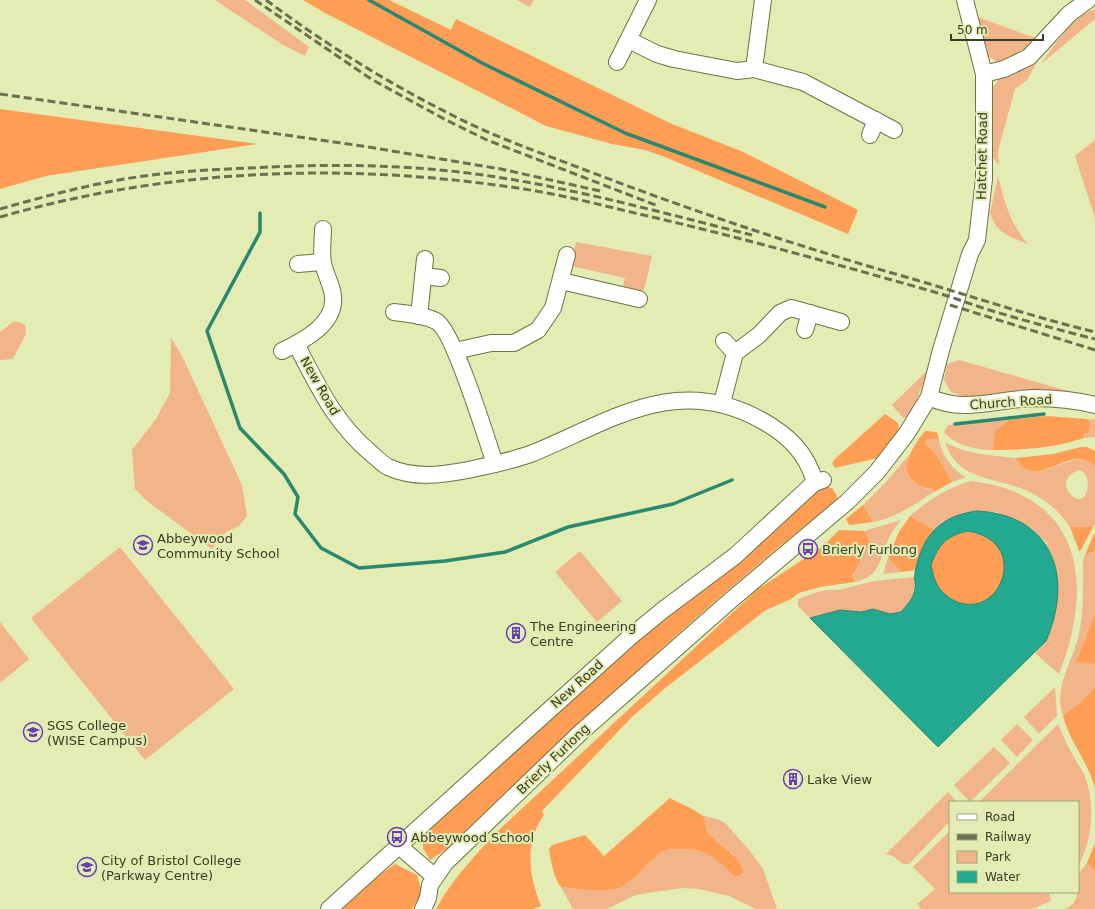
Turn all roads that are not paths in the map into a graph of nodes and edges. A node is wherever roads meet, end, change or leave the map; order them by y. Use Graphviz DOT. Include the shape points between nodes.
graph roads {
  1 [pos="648,0"];
  2 [pos="763,0"];
  3 [pos="965,0"];
  4 [pos="1088,0"];
  5 [pos="629,40"];
  6 [pos="617,62"];
  7 [pos="754,69"];
  8 [pos="984,74"];
  9 [pos="894,130"];
  10 [pos="323,229"];
  11 [pos="566,255"];
  12 [pos="425,260"];
  13 [pos="322,262"];
  14 [pos="298,264"];
  15 [pos="423,276"];
  16 [pos="441,278"];
  17 [pos="561,281"];
  18 [pos="630,301"];
  19 [pos="953,310"];
  20 [pos="394,312"];
  21 [pos="810,313"];
  22 [pos="419,316"];
  23 [pos="841,322"];
  24 [pos="805,330"];
  25 [pos="724,342"];
  26 [pos="296,344"];
  27 [pos="282,351"];
  28 [pos="455,351"];
  29 [pos="735,353"];
  30 [pos="929,397"];
  31 [pos="722,403"];
  32 [pos="1095,405"];
  33 [pos="495,464"];
  34 [pos="399,846"];
  35 [pos="458,853"];
  36 [pos="435,877"];
  37 [pos="425,904"];
  38 [pos="329,909"];
  1 -- 5 [label="street"];
  2 -- 7 [label="street"];
  3 -- 8 [label="street, Hatchet Road"];
  4 -- 8 [label="street" via="1069,14 1029,57 1004,69"];
  5 -- 6 [label="street"];
  5 -- 7 [label="street" via="657,54 674,59 737,71"];
  7 -- 9 [label="street" via="803,82 873,128"];
  8 -- 19 [label="street, Hatchet Road" via="984,180 977,240 970,254"];
  10 -- 13 [label="street, New Road"];
  11 -- 17 [label="street"];
  12 -- 15 [label="street"];
  13 -- 14 [label="street"];
  13 -- 26 [label="street, New Road" via="333,296 331,311 323,325"];
  15 -- 16 [label="street"];
  15 -- 22 [label="street"];
  17 -- 18 [label="street"];
  17 -- 28 [label="street" via="553,308 538,330 514,343 491,343"];
  19 -- 30 [label="street, Brierly Furlong"];
  20 -- 22 [label="street"];
  21 -- 23 [label="street"];
  21 -- 24 [label="street"];
  21 -- 29 [label="street" via="791,308 780,312 758,335"];
  22 -- 28 [label="street" via="437,321 445,328"];
  25 -- 29 [label="street"];
  26 -- 27 [label="street, New Road"];
  26 -- 33 [label="street, New Road" via="326,402 355,440 387,466 414,475 444,475"];
  28 -- 33 [label="street"];
  29 -- 31 [label="street"];
  30 -- 32 [label="street, Church Road" via="942,404 960,406 1034,398 1076,400"];
  30 -- 35 [label="street, Brierly Furlong" via="893,452 863,487 580,733"];
  31 -- 33 [label="street, New Road" via="681,401 646,406 605,420 533,452"];
  31 -- 34 [label="street, New Road" via="765,422 791,442 806,457 819,481 735,556 630,637"];
  34 -- 36 [label="street"];
  34 -- 38 [label="street, New Road"];
  35 -- 36 [label="street, Brierly Furlong" via="445,863"];
  35 -- 37 [label="street, Brierly Furlong" via="453,867"];
  36 -- 37 [label="street, Brierly Furlong"];
}
